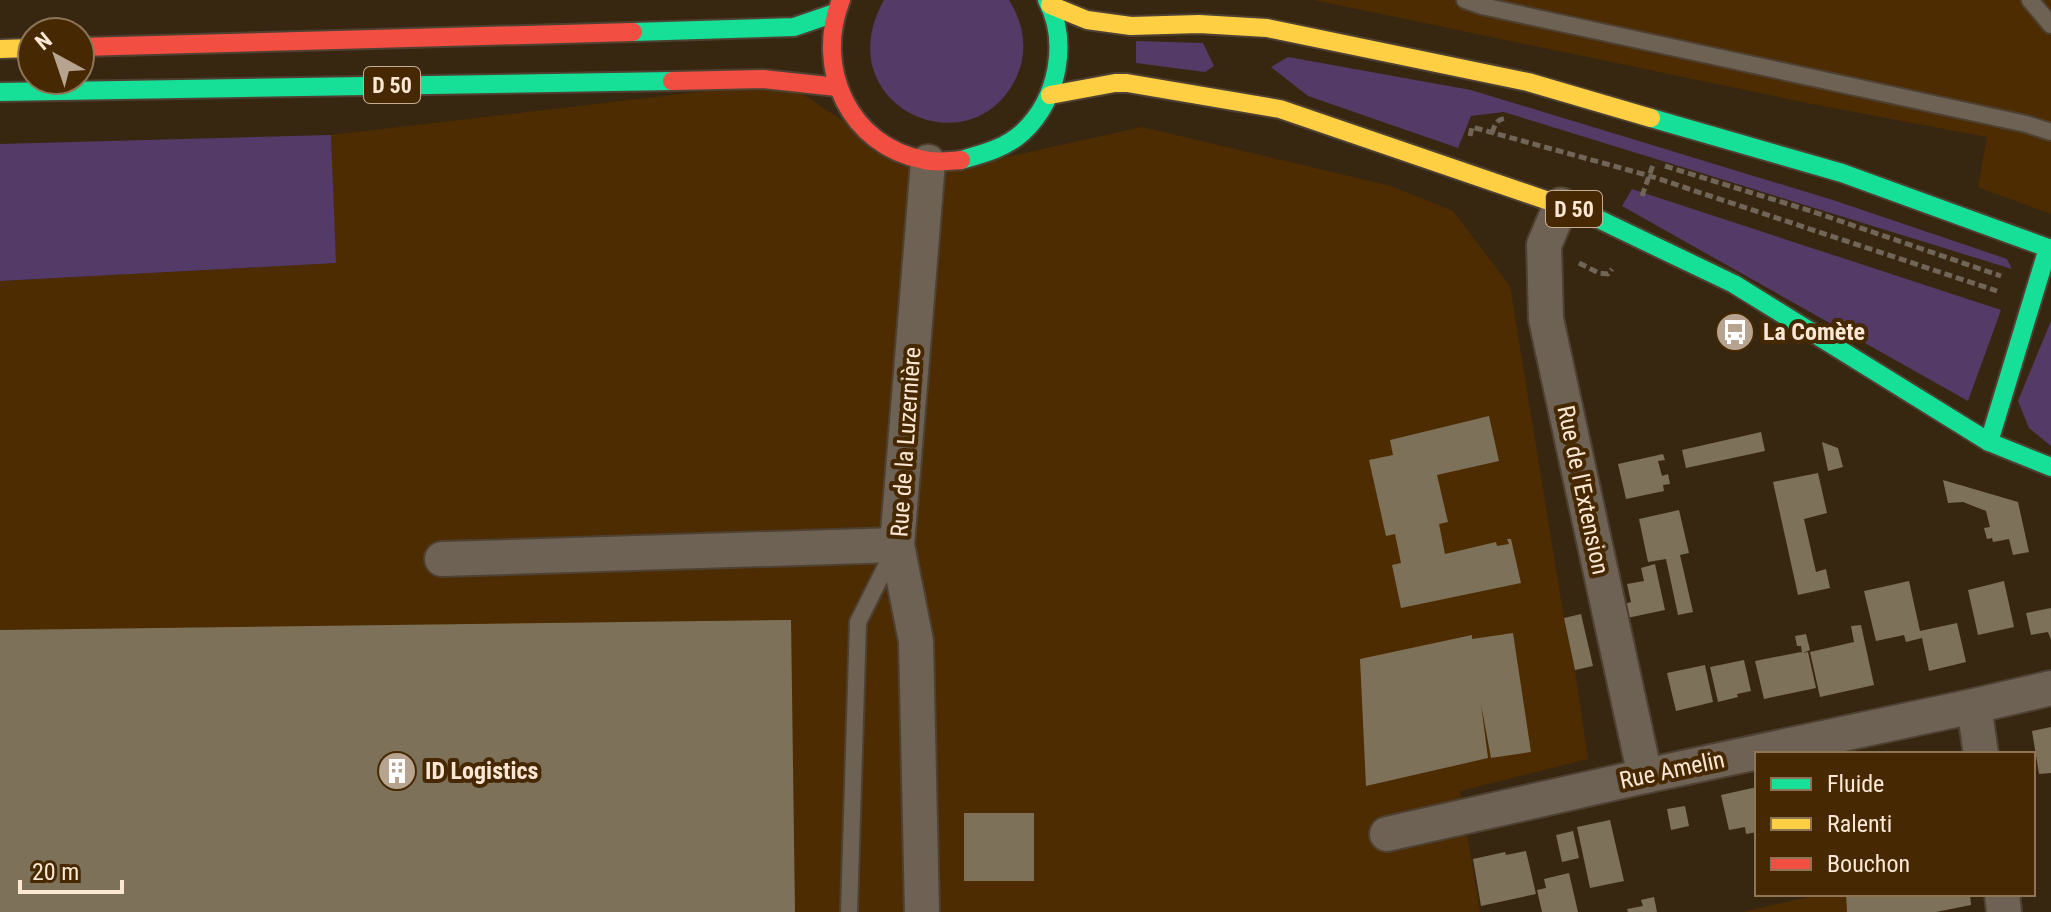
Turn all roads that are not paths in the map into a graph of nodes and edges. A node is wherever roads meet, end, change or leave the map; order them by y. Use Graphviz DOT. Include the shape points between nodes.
graph roads {
  1 [pos="1465,0"];
  2 [pos="2030,0"];
  3 [pos="1049,2"];
  4 [pos="838,6"];
  5 [pos="2051,25"];
  6 [pos="96,47"];
  7 [pos="837,87"];
  8 [pos="0,92"];
  9 [pos="1050,95"];
  10 [pos="2051,132"];
  11 [pos="928,162"];
  12 [pos="1561,205"];
  13 [pos="2050,246"];
  14 [pos="1989,442"];
  15 [pos="2051,467"];
  16 [pos="897,545"];
  17 [pos="442,559"];
  18 [pos="2051,688"];
  19 [pos="1974,706"];
  20 [pos="1758,752"];
  21 [pos="1981,752"];
  22 [pos="1755,753"];
  23 [pos="1645,776"];
  24 [pos="1387,834"];
  25 [pos="849,912"];
  26 [pos="922,912"];
  1 -- 10 [label="lane"];
  2 -- 5 [label="lane"];
  3 -- 9 [label="main road" via="1059,54"];
  3 -- 13 [label="main road" via="1087,20 1131,26 1201,18 1264,21 1528,82 1842,173"];
  4 -- 6 [label="main road, D 50" via="794,27"];
  4 -- 7 [label="main road" via="830,50"];
  7 -- 8 [label="main road, D 50" via="763,79"];
  7 -- 11 [label="main road" via="846,108 879,143"];
  9 -- 11 [label="main road" via="1022,133 994,152 961,162"];
  9 -- 12 [label="main road, D 50" via="1127,83 1280,109"];
  11 -- 16 [label="street, Rue de la Luzernière"];
  12 -- 14 [label="main road, D 50" via="1734,284"];
  12 -- 23 [label="street, Rue de l'Extension" via="1544,245 1546,319"];
  13 -- 14 [label="main road"];
  14 -- 15 [label="main road, D 50"];
  16 -- 17 [label="street"];
  16 -- 25 [label="lane" via="858,622"];
  16 -- 26 [label="street, Rue de la Luzernière" via="916,641"];
  18 -- 19 [label="street, Rue Amelin"];
  19 -- 20 [label="street, Rue Amelin"];
  19 -- 21 [label="street"];
  22 -- 23 [label="street, Rue Amelin"];
  23 -- 24 [label="street, Rue Amelin"];
}
